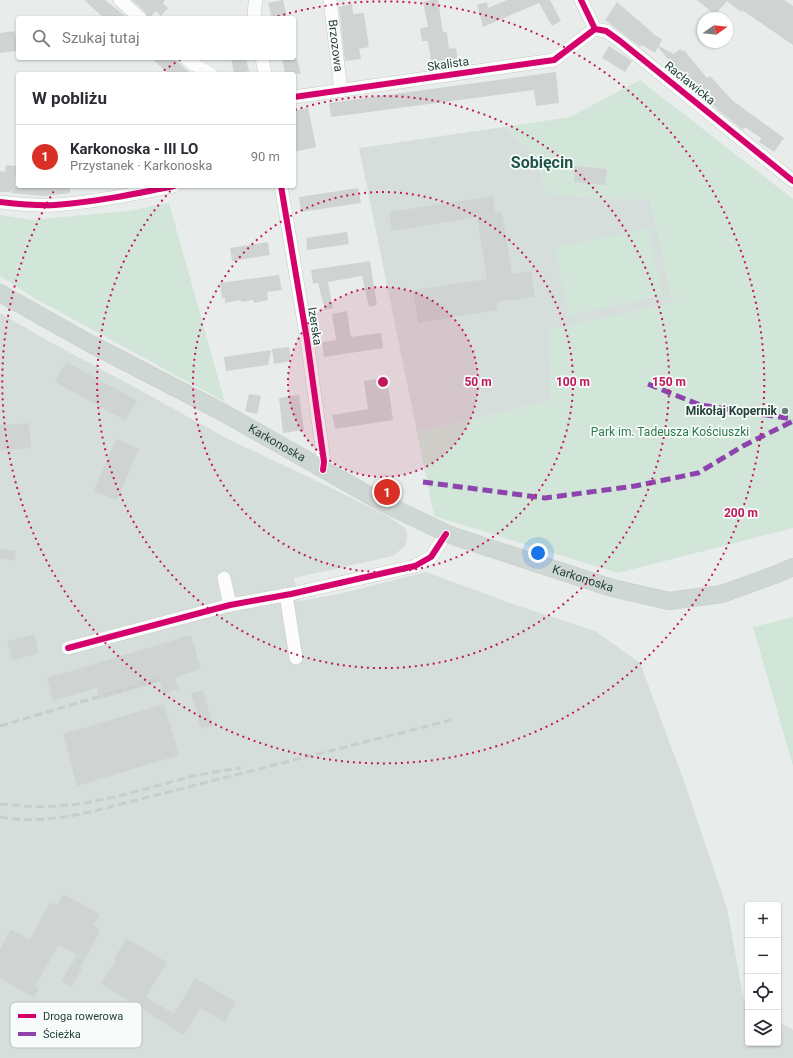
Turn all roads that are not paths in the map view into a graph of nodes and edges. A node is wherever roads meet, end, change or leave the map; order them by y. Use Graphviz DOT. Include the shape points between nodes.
graph roads {
  1 [pos="120,0"];
  2 [pos="256,0"];
  3 [pos="330,0"];
  4 [pos="581,0"];
  5 [pos="138,16"];
  6 [pos="255,16"];
  7 [pos="595,29"];
  8 [pos="188,60"];
  9 [pos="262,60"];
  10 [pos="207,72"];
  11 [pos="265,72"];
  12 [pos="341,91"];
  13 [pos="296,97"];
  14 [pos="793,181"];
  15 [pos="164,188"];
  16 [pos="282,188"];
  17 [pos="0,202"];
  18 [pos="0,293"];
  19 [pos="323,470"];
  20 [pos="446,534"];
  21 [pos="793,567"];
  22 [pos="224,578"];
  23 [pos="286,595"];
  24 [pos="230,605"];
  25 [pos="68,648"];
  26 [pos="296,658"];
  1 -- 5 [label="street"];
  2 -- 6 [label="street"];
  3 -- 12 [label="street, Brzozowa"];
  4 -- 7 [label="street"];
  7 -- 12 [label="street, Skalista" via="554,60"];
  7 -- 14 [label="street, Racławicka" via="606,31 620,41"];
  8 -- 10 [label="street"];
  9 -- 11 [label="street"];
  12 -- 13 [label="street, Skalista"];
  15 -- 17 [label="street" via="55,205"];
  16 -- 19 [label="street, Izerska" via="307,340"];
  18 -- 19 [label="main road, Karkonoska" via="89,343 224,413"];
  19 -- 20 [label="main road, Karkonoska"];
  20 -- 21 [label="main road, Karkonoska" via="612,588 669,601 722,594"];
  20 -- 23 [label="street" via="431,557 415,566"];
  22 -- 24 [label="street"];
  23 -- 24 [label="street"];
  23 -- 26 [label="street"];
  24 -- 25 [label="street"];
}
